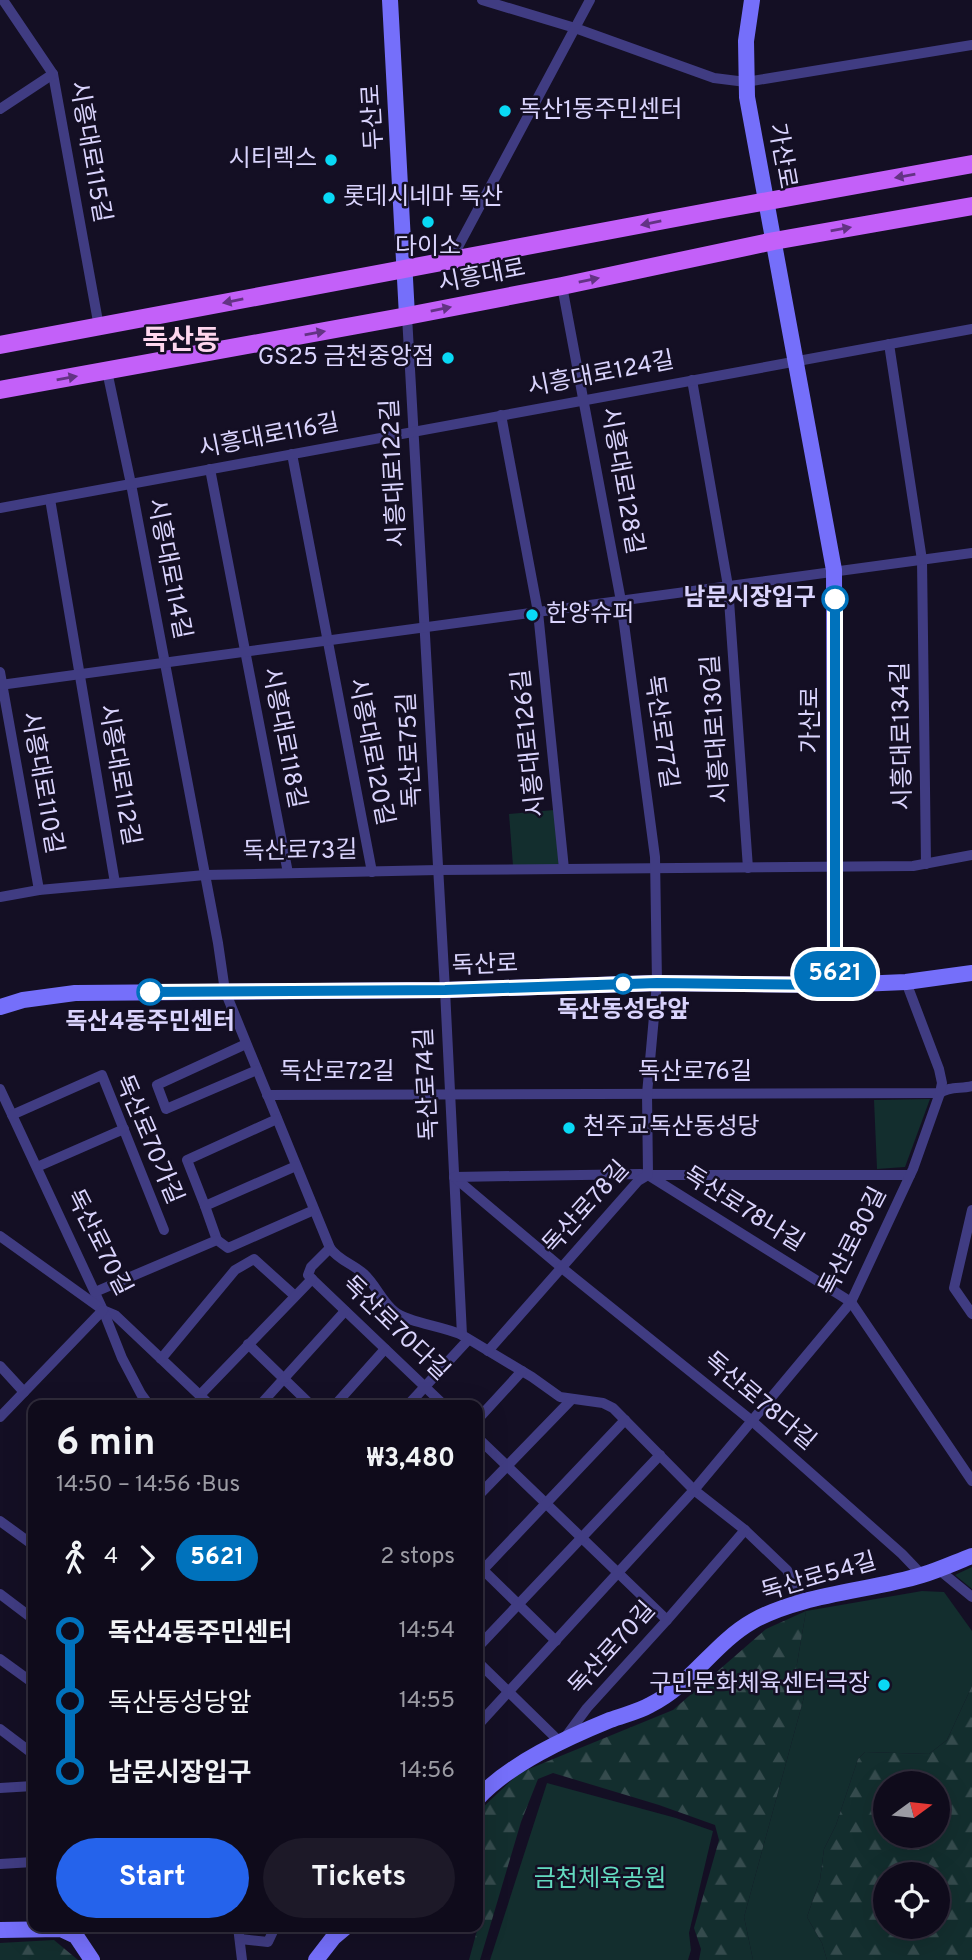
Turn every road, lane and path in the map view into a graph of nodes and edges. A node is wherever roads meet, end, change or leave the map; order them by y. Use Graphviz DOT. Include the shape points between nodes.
graph roads {
  1 [pos="3,0"];
  2 [pos="390,0"];
  3 [pos="482,0"];
  4 [pos="590,0"];
  5 [pos="752,0"];
  6 [pos="575,28"];
  7 [pos="972,45"];
  8 [pos="53,74"];
  9 [pos="746,82"];
  10 [pos="0,109"];
  11 [pos="972,164"];
  12 [pos="766,201"];
  13 [pos="972,206"];
  14 [pos="774,241"];
  15 [pos="451,260"];
  16 [pos="405,269"];
  17 [pos="562,286"];
  18 [pos="408,316"];
  19 [pos="99,327"];
  20 [pos="971,333"];
  21 [pos="888,344"];
  22 [pos="0,345"];
  23 [pos="796,360"];
  24 [pos="107,371"];
  25 [pos="692,380"];
  26 [pos="0,390"];
  27 [pos="585,400"];
  28 [pos="501,415"];
  29 [pos="414,431"];
  30 [pos="292,454"];
  31 [pos="210,469"];
  32 [pos="131,484"];
  33 [pos="50,499"];
  34 [pos="0,508"];
  35 [pos="972,553"];
  36 [pos="922,560"];
  37 [pos="835,572"];
  38 [pos="728,586"];
  39 [pos="621,601"];
  40 [pos="538,612"];
  41 [pos="425,627"];
  42 [pos="328,641"];
  43 [pos="245,652"];
  44 [pos="165,663"];
  45 [pos="0,672"];
  46 [pos="80,674"];
  47 [pos="1,685"];
  48 [pos="972,855"];
  49 [pos="926,864"];
  50 [pos="835,868"];
  51 [pos="564,869"];
  52 [pos="656,869"];
  53 [pos="748,869"];
  54 [pos="439,870"];
  55 [pos="372,872"];
  56 [pos="288,873"];
  57 [pos="205,875"];
  58 [pos="115,883"];
  59 [pos="38,890"];
  60 [pos="0,897"];
  61 [pos="972,973"];
  62 [pos="906,982"];
  63 [pos="657,983"];
  64 [pos="835,985"];
  65 [pos="445,990"];
  66 [pos="225,991"];
  67 [pos="0,1007"];
  68 [pos="246,1044"];
  69 [pos="257,1070"];
  70 [pos="972,1086"];
  71 [pos="0,1089"];
  72 [pos="449,1094"];
  73 [pos="647,1094"];
  74 [pos="940,1094"];
  75 [pos="267,1095"];
  76 [pos="12,1115"];
  77 [pos="277,1119"];
  78 [pos="124,1129"];
  79 [pos="296,1166"];
  80 [pos="37,1167"];
  81 [pos="648,1175"];
  82 [pos="910,1175"];
  83 [pos="454,1177"];
  84 [pos="205,1206"];
  85 [pos="314,1210"];
  86 [pos="972,1210"];
  87 [pos="164,1230"];
  88 [pos="0,1236"];
  89 [pos="217,1240"];
  90 [pos="330,1248"];
  91 [pos="562,1268"];
  92 [pos="312,1279"];
  93 [pos="95,1292"];
  94 [pos="295,1296"];
  95 [pos="851,1302"];
  96 [pos="103,1310"];
  97 [pos="345,1311"];
  98 [pos="972,1314"];
  99 [pos="465,1337"];
  100 [pos="248,1344"];
  101 [pos="385,1349"];
  102 [pos="488,1351"];
  103 [pos="162,1359"];
  104 [pos="0,1366"];
  105 [pos="523,1371"];
  106 [pos="284,1380"];
  107 [pos="425,1387"];
  108 [pos="24,1392"];
  109 [pos="200,1395"];
  110 [pos="572,1399"];
  111 [pos="145,1400"];
  112 [pos="206,1400"];
  113 [pos="265,1400"];
  114 [pos="306,1400"];
  115 [pos="339,1400"];
  116 [pos="413,1400"];
  117 [pos="439,1400"];
  118 [pos="483,1414"];
  119 [pos="0,1417"];
  120 [pos="625,1420"];
  121 [pos="752,1421"];
  122 [pos="483,1443"];
  123 [pos="660,1455"];
  124 [pos="507,1466"];
  125 [pos="972,1481"];
  126 [pos="694,1490"];
  127 [pos="483,1491"];
  128 [pos="546,1503"];
  129 [pos="0,1521"];
  130 [pos="745,1530"];
  131 [pos="582,1537"];
  132 [pos="28,1541"];
  133 [pos="972,1556"];
  134 [pos="483,1566"];
  135 [pos="938,1569"];
  136 [pos="619,1572"];
  137 [pos="483,1573"];
  138 [pos="922,1575"];
  139 [pos="0,1594"];
  140 [pos="972,1597"];
  141 [pos="803,1603"];
  142 [pos="518,1604"];
  143 [pos="28,1615"];
  144 [pos="667,1620"];
  145 [pos="556,1641"];
  146 [pos="483,1642"];
  147 [pos="0,1659"];
  148 [pos="483,1667"];
  149 [pos="28,1679"];
  150 [pos="509,1692"];
  151 [pos="483,1720"];
  152 [pos="0,1729"];
  153 [pos="561,1742"];
  154 [pos="28,1750"];
  155 [pos="28,1786"];
  156 [pos="0,1788"];
  157 [pos="483,1794"];
  158 [pos="28,1862"];
  159 [pos="0,1864"];
  160 [pos="0,1930"];
  161 [pos="28,1930"];
  162 [pos="67,1932"];
  163 [pos="239,1932"];
  164 [pos="273,1932"];
  165 [pos="340,1932"];
  166 [pos="240,1939"];
  167 [pos="92,1960"];
  168 [pos="242,1960"];
  169 [pos="316,1960"];
  1 -- 8 [label="street, 시흥대로115길"];
  2 -- 16 [label="main road, 두산로"];
  3 -- 6 [label="street"];
  4 -- 6 [label="street"];
  5 -- 9 [label="main road, 가산로"];
  6 -- 9 [label="street" via="714,78"];
  6 -- 15 [label="street"];
  7 -- 9 [label="street"];
  8 -- 10 [label="street"];
  8 -- 19 [label="street, 시흥대로115길"];
  9 -- 12 [label="main road, 가산로"];
  11 -- 12 [label="main road, 시흥대로, one-way"];
  12 -- 14 [label="main road, 가산로"];
  12 -- 15 [label="main road, 시흥대로, one-way"];
  14 -- 13 [label="main road, 시흥대로, one-way"];
  17 -- 14 [label="main road, 시흥대로, one-way"];
  14 -- 23 [label="main road, 가산로"];
  15 -- 16 [label="main road, 시흥대로"];
  16 -- 18 [label="main road, 두산로"];
  16 -- 19 [label="main road, 시흥대로, one-way"];
  18 -- 17 [label="main road, 시흥대로, one-way"];
  17 -- 27 [label="street, 시흥대로128길"];
  24 -- 18 [label="main road, 시흥대로, one-way"];
  18 -- 29 [label="street, 시흥대로122길"];
  19 -- 22 [label="main road, 시흥대로"];
  20 -- 21 [label="street"];
  21 -- 23 [label="street"];
  21 -- 36 [label="street, 시흥대로134길"];
  23 -- 25 [label="street, 시흥대로124길"];
  23 -- 37 [label="main road, 가산로"];
  26 -- 24 [label="main road, 시흥대로, one-way"];
  24 -- 32 [label="street, 시흥대로114길"];
  25 -- 27 [label="street, 시흥대로124길"];
  25 -- 38 [label="street, 시흥대로130길"];
  27 -- 28 [label="street, 시흥대로124길"];
  27 -- 39 [label="street, 시흥대로128길"];
  28 -- 29 [label="street, 시흥대로124길"];
  28 -- 40 [label="street, 시흥대로126길"];
  29 -- 30 [label="street, 시흥대로116길"];
  29 -- 41 [label="street, 시흥대로122길"];
  30 -- 31 [label="street, 시흥대로116길"];
  30 -- 42 [label="street, 시흥대로120길"];
  31 -- 32 [label="street, 시흥대로116길"];
  31 -- 43 [label="street, 시흥대로118길"];
  32 -- 33 [label="street, 시흥대로114길"];
  32 -- 44 [label="street, 시흥대로114길"];
  33 -- 34 [label="street, 시흥대로114길"];
  33 -- 46 [label="street, 시흥대로112길"];
  35 -- 36 [label="street"];
  36 -- 37 [label="street"];
  36 -- 49 [label="street, 시흥대로134길"];
  37 -- 38 [label="street"];
  37 -- 50 [label="main road, 가산로"];
  38 -- 39 [label="street"];
  38 -- 53 [label="street, 시흥대로130길"];
  39 -- 40 [label="street"];
  39 -- 52 [label="street, 독산로77길"];
  40 -- 41 [label="street"];
  40 -- 51 [label="street, 시흥대로126길"];
  41 -- 42 [label="street"];
  41 -- 54 [label="street, 독산로75길"];
  42 -- 43 [label="street, 시흥대로118길"];
  42 -- 55 [label="street, 시흥대로120길"];
  43 -- 44 [label="street, 시흥대로118길"];
  43 -- 56 [label="street, 시흥대로118길"];
  44 -- 46 [label="street, 시흥대로112길"];
  44 -- 57 [label="street"];
  45 -- 47 [label="street, 시흥대로110길"];
  46 -- 47 [label="street, 시흥대로110길"];
  46 -- 58 [label="street, 시흥대로112길"];
  47 -- 59 [label="street, 시흥대로110길"];
  48 -- 49 [label="street"];
  49 -- 50 [label="street"];
  50 -- 53 [label="street"];
  50 -- 64 [label="main road, 가산로"];
  51 -- 52 [label="street"];
  51 -- 54 [label="street"];
  52 -- 53 [label="street"];
  52 -- 63 [label="street, 독산로77길"];
  54 -- 55 [label="street, 독산로73길"];
  54 -- 65 [label="street, 독산로75길"];
  55 -- 56 [label="street, 독산로73길"];
  56 -- 57 [label="street, 독산로73길"];
  57 -- 58 [label="street, 독산로73길"];
  57 -- 66 [label="street"];
  58 -- 59 [label="street, 독산로73길"];
  59 -- 60 [label="street, 독산로73길"];
  61 -- 62 [label="main road, 독산로"];
  62 -- 64 [label="main road, 독산로"];
  62 -- 74 [label="street, 독산로80길" via="939,1069"];
  63 -- 64 [label="main road, 독산로"];
  63 -- 65 [label="main road, 독산로"];
  63 -- 73 [label="street, 독산로78길"];
  65 -- 66 [label="main road, 독산로"];
  65 -- 72 [label="street, 독산로74길"];
  66 -- 67 [label="main road, 독산로" via="75,993"];
  66 -- 68 [label="street, 독산로72길"];
  68 -- 69 [label="street, 독산로72길"];
  68 -- 69 [label="street, 독산로72길" via="157,1085 166,1109"];
  69 -- 75 [label="street, 독산로72길"];
  70 -- 74 [label="street" via="945,1089"];
  71 -- 76 [label="street, 독산로70길"];
  72 -- 73 [label="street, 독산로76길"];
  72 -- 75 [label="street, 독산로72길"];
  72 -- 83 [label="street, 독산로74길"];
  73 -- 74 [label="street, 독산로76길"];
  73 -- 81 [label="street, 독산로78길"];
  74 -- 82 [label="street, 독산로80길"];
  75 -- 77 [label="street, 독산로72길"];
  76 -- 78 [label="street, 독산로70가길" via="102,1075"];
  76 -- 80 [label="street, 독산로70길"];
  77 -- 79 [label="street, 독산로72길"];
  77 -- 84 [label="street, 독산로72길" via="187,1160"];
  78 -- 80 [label="street, 독산로70길"];
  78 -- 87 [label="street, 독산로70가길"];
  79 -- 84 [label="street"];
  79 -- 85 [label="street, 독산로72길"];
  80 -- 93 [label="street, 독산로70길"];
  81 -- 82 [label="street"];
  81 -- 83 [label="street"];
  81 -- 91 [label="street, 독산로78길"];
  81 -- 95 [label="street, 독산로78나길"];
  82 -- 95 [label="street, 독산로80길"];
  83 -- 91 [label="street"];
  83 -- 99 [label="street, 독산로74길"];
  84 -- 89 [label="street, 독산로72길"];
  85 -- 89 [label="street" via="228,1248"];
  85 -- 90 [label="street, 독산로72길"];
  86 -- 98 [label="street" via="954,1288"];
  88 -- 96 [label="street"];
  89 -- 93 [label="street"];
  90 -- 92 [label="street" via="311,1267 308,1275"];
  90 -- 99 [label="street, 독산로72길" via="367,1277 397,1314"];
  91 -- 102 [label="street, 독산로78길"];
  91 -- 121 [label="street, 독산로78다길"];
  92 -- 94 [label="street, 독산로70다길"];
  92 -- 97 [label="street, 독산로70다길"];
  93 -- 96 [label="street, 독산로70길"];
  94 -- 100 [label="street, 독산로70다길"];
  94 -- 103 [label="street" via="254,1259 235,1270"];
  95 -- 121 [label="street, 독산로80길"];
  95 -- 125 [label="street"];
  96 -- 103 [label="street, 독산로70길" via="115,1315"];
  96 -- 108 [label="street"];
  96 -- 111 [label="street"];
  97 -- 101 [label="street, 독산로70다길"];
  97 -- 106 [label="street"];
  99 -- 102 [label="street, 독산로72길"];
  99 -- 107 [label="street"];
  100 -- 106 [label="street"];
  100 -- 109 [label="street, 독산로70다길"];
  101 -- 107 [label="street, 독산로70다길"];
  101 -- 115 [label="street"];
  102 -- 105 [label="street, 독산로72길"];
  103 -- 109 [label="street, 독산로70길"];
  104 -- 108 [label="street"];
  105 -- 110 [label="street, 독산로72길" via="560,1397"];
  105 -- 118 [label="street"];
  106 -- 113 [label="street"];
  106 -- 114 [label="street"];
  107 -- 116 [label="street"];
  107 -- 117 [label="street, 독산로70다길"];
  108 -- 119 [label="street"];
  109 -- 112 [label="street, 독산로70길"];
  110 -- 120 [label="street, 독산로72길" via="603,1403"];
  110 -- 124 [label="street"];
  120 -- 123 [label="street, 독산로72길"];
  120 -- 128 [label="street"];
  121 -- 126 [label="street, 독산로80길"];
  121 -- 138 [label="street, 독산로78다길"];
  122 -- 124 [label="street"];
  123 -- 126 [label="street, 독산로72길"];
  123 -- 131 [label="street"];
  124 -- 127 [label="street"];
  124 -- 128 [label="street"];
  126 -- 130 [label="street, 독산로72길"];
  126 -- 136 [label="street"];
  128 -- 131 [label="street"];
  128 -- 134 [label="street"];
  129 -- 132 [label="street"];
  130 -- 141 [label="street, 독산로72길" via="787,1570"];
  130 -- 144 [label="street, 독산로70길"];
  131 -- 136 [label="street"];
  131 -- 142 [label="street"];
  133 -- 135 [label="main road, 독산로54길"];
  135 -- 138 [label="main road, 독산로54길"];
  135 -- 140 [label="street"];
  136 -- 144 [label="street"];
  136 -- 145 [label="street, 독산로70길"];
  137 -- 142 [label="street"];
  138 -- 141 [label="main road, 독산로54길"];
  139 -- 143 [label="street"];
  141 -- 153 [label="main road, 독산로54길" via="752,1622 681,1685 649,1706"];
  142 -- 145 [label="street"];
  142 -- 146 [label="street"];
  144 -- 153 [label="street, 독산로70길"];
  145 -- 150 [label="street, 독산로70길"];
  147 -- 149 [label="street"];
  148 -- 150 [label="street"];
  150 -- 151 [label="street, 독산로70길"];
  150 -- 153 [label="street"];
  152 -- 154 [label="street"];
  153 -- 157 [label="main road, 독산로54길" via="506,1774"];
  155 -- 156 [label="street"];
  158 -- 159 [label="street"];
  160 -- 161 [label="main road"];
  162 -- 167 [label="main road" via="76,1936"];
  163 -- 166 [label="street"];
  164 -- 166 [label="street" via="268,1942"];
  165 -- 169 [label="main road"];
  166 -- 168 [label="street"];
}
